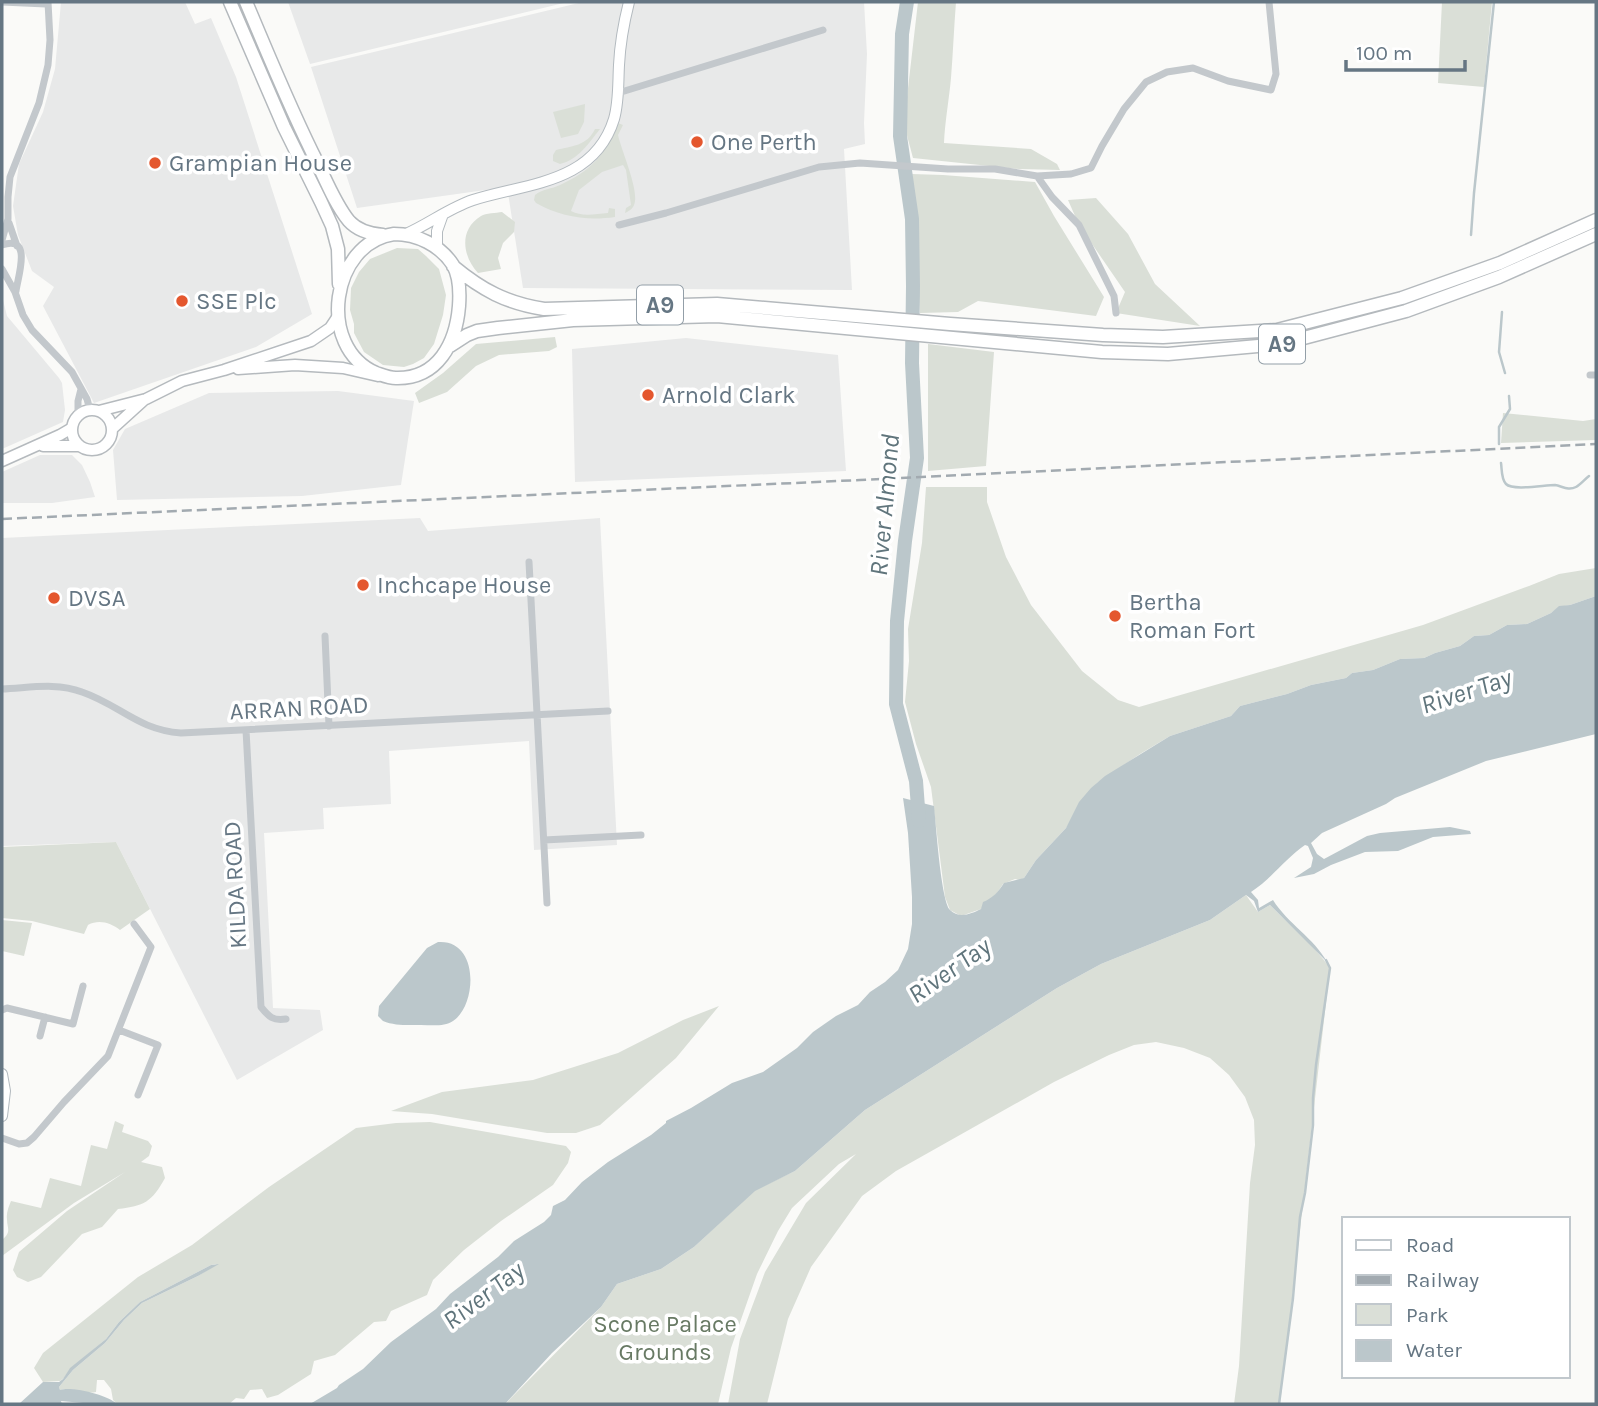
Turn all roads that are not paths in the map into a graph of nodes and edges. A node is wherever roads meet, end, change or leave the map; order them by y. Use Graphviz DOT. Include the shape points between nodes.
graph roads {
  1 [pos="2,2"];
  2 [pos="230,2"];
  3 [pos="246,2"];
  4 [pos="629,2"];
  5 [pos="1269,2"];
  6 [pos="47,3"];
  7 [pos="823,30"];
  8 [pos="618,93"];
  9 [pos="1037,176"];
  10 [pos="443,214"];
  11 [pos="8,219"];
  12 [pos="1596,219"];
  13 [pos="619,225"];
  14 [pos="406,234"];
  15 [pos="1596,234"];
  16 [pos="383,236"];
  17 [pos="2,243"];
  18 [pos="17,246"];
  19 [pos="437,248"];
  20 [pos="453,265"];
  21 [pos="20,266"];
  22 [pos="2,269"];
  23 [pos="15,292"];
  24 [pos="340,295"];
  25 [pos="1116,313"];
  26 [pos="338,316"];
  27 [pos="878,323"];
  28 [pos="450,346"];
  29 [pos="224,370"];
  30 [pos="385,376"];
  31 [pos="81,389"];
  32 [pos="146,399"];
  33 [pos="94,411"];
  34 [pos="78,416"];
  35 [pos="72,428"];
  36 [pos="111,429"];
  37 [pos="37,446"];
  38 [pos="80,446"];
  39 [pos="2,461"];
  40 [pos="529,562"];
  41 [pos="325,636"];
  42 [pos="2,689"];
  43 [pos="608,711"];
  44 [pos="537,714"];
  45 [pos="329,726"];
  46 [pos="246,730"];
  47 [pos="641,835"];
  48 [pos="544,840"];
  49 [pos="547,903"];
  50 [pos="134,924"];
  51 [pos="83,986"];
  52 [pos="2,1010"];
  53 [pos="45,1017"];
  54 [pos="286,1019"];
  55 [pos="119,1030"];
  56 [pos="40,1036"];
  57 [pos="2,1074"];
  58 [pos="138,1095"];
  59 [pos="2,1116"];
  60 [pos="2,1138"];
  1 -- 6 [label="street"];
  2 -- 24 [label="highway" via="331,226 338,249"];
  3 -- 16 [label="highway" via="298,125 335,198 356,227"];
  4 -- 8 [label="street"];
  5 -- 9 [label="street" via="1276,74 1271,90 1193,68 1167,72 1146,82 1124,109 1091,168"];
  6 -- 11 [label="street" via="48,65 39,103 10,177"];
  7 -- 8 [label="street"];
  8 -- 10 [label="street" via="606,137 576,169 472,200"];
  9 -- 13 [label="street" via="995,169 860,163 819,167"];
  9 -- 25 [label="street" via="1079,225 1114,296"];
  10 -- 14 [label="street"];
  10 -- 19 [label="street"];
  11 -- 17 [label="street"];
  11 -- 18 [label="street"];
  12 -- 27 [label="highway, A9" via="1500,263 1402,298 1277,330 1163,337"];
  14 -- 16 [label="highway"];
  14 -- 19 [label="highway"];
  15 -- 27 [label="highway, A9" via="1406,311 1281,344 1168,354 1102,352 949,338"];
  16 -- 24 [label="highway" via="356,256"];
  17 -- 18 [label="street"];
  18 -- 21 [label="street" via="23,258"];
  19 -- 20 [label="highway"];
  20 -- 27 [label="highway, A9" via="496,296 544,309 717,304"];
  20 -- 28 [label="highway" via="460,296"];
  21 -- 22 [label="street" via="12,271"];
  21 -- 23 [label="street"];
  22 -- 23 [label="street"];
  23 -- 31 [label="street" via="32,330 72,372"];
  24 -- 26 [label="highway"];
  26 -- 29 [label="main road" via="311,341"];
  26 -- 30 [label="highway" via="353,356"];
  27 -- 28 [label="highway, A9" via="717,316 573,320 478,331"];
  28 -- 30 [label="highway" via="424,372 411,377"];
  29 -- 30 [label="main road" via="295,365"];
  29 -- 32 [label="main road" via="182,381"];
  31 -- 33 [label="street"];
  31 -- 34 [label="street"];
  32 -- 33 [label="main road"];
  32 -- 36 [label="main road"];
  33 -- 34 [label="main road"];
  33 -- 36 [label="main road" via="108,418"];
  34 -- 35 [label="main road"];
  35 -- 37 [label="main road"];
  35 -- 38 [label="main road"];
  36 -- 38 [label="main road" via="102,447"];
  37 -- 38 [label="main road"];
  37 -- 39 [label="main road"];
  40 -- 44 [label="street"];
  41 -- 45 [label="street"];
  42 -- 46 [label="street, ARRAN ROAD" via="70,688 164,731"];
  43 -- 44 [label="street, ARRAN ROAD"];
  44 -- 45 [label="street, ARRAN ROAD"];
  44 -- 48 [label="street"];
  45 -- 46 [label="street, ARRAN ROAD"];
  46 -- 54 [label="street, KILDA ROAD" via="261,1007 268,1017"];
  47 -- 48 [label="street"];
  48 -- 49 [label="street"];
  50 -- 55 [label="street" via="151,947"];
  51 -- 53 [label="street" via="74,1024"];
  52 -- 53 [label="street"];
  53 -- 56 [label="street"];
  55 -- 58 [label="street" via="158,1045"];
  55 -- 60 [label="street" via="108,1056 34,1137 19,1144"];
  57 -- 59 [label="street"];
}
